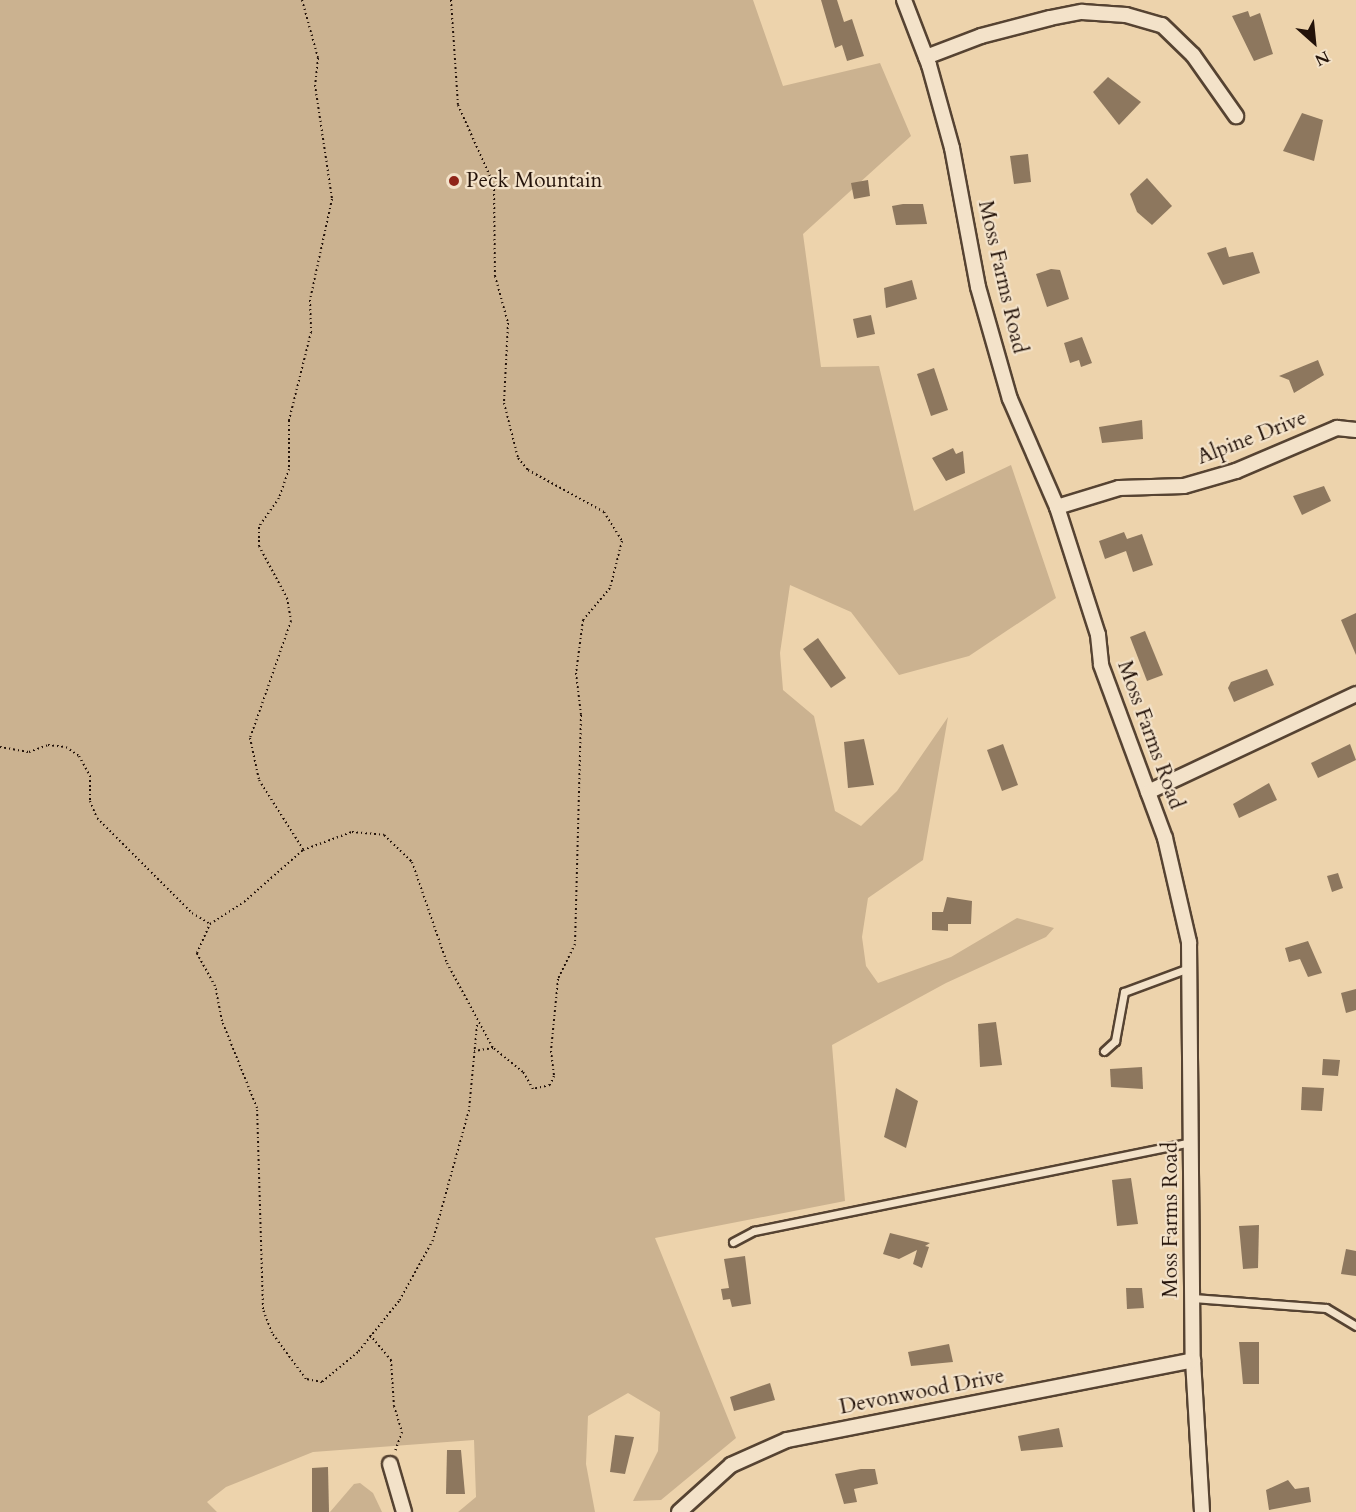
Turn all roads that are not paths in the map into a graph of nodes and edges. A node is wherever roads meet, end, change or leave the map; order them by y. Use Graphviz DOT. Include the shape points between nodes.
graph roads {
  1 [pos="904,0"];
  2 [pos="926,57"];
  3 [pos="1236,116"];
  4 [pos="1356,430"];
  5 [pos="1057,507"];
  6 [pos="1356,694"];
  7 [pos="1148,792"];
  8 [pos="1190,968"];
  9 [pos="1104,1051"];
  10 [pos="1192,1142"];
  11 [pos="733,1242"];
  12 [pos="1193,1298"];
  13 [pos="1356,1326"];
  14 [pos="1193,1360"];
  15 [pos="390,1464"];
  16 [pos="404,1512"];
  17 [pos="679,1512"];
  18 [pos="1202,1512"];
  1 -- 2 [label="street, Moss Farms Road"];
  2 -- 3 [label="street" via="1050,18 1082,12 1126,15 1162,25 1193,55"];
  2 -- 5 [label="street, Moss Farms Road" via="952,148 978,287 1010,399"];
  4 -- 5 [label="street, Alpine Drive" via="1336,428 1236,471 1184,486 1119,488"];
  5 -- 7 [label="street, Moss Farms Road" via="1098,634 1101,665"];
  6 -- 7 [label="street"];
  7 -- 8 [label="street, Moss Farms Road" via="1181,900"];
  8 -- 9 [label="lane" via="1124,992 1115,1041"];
  8 -- 10 [label="street, Moss Farms Road"];
  10 -- 11 [label="lane" via="765,1229"];
  10 -- 12 [label="street, Moss Farms Road"];
  12 -- 13 [label="lane" via="1326,1308"];
  12 -- 14 [label="street, Moss Farms Road"];
  14 -- 17 [label="street, Devonwood Drive" via="787,1440 731,1465"];
  14 -- 18 [label="street, Moss Farms Road"];
  15 -- 16 [label="street"];
}
